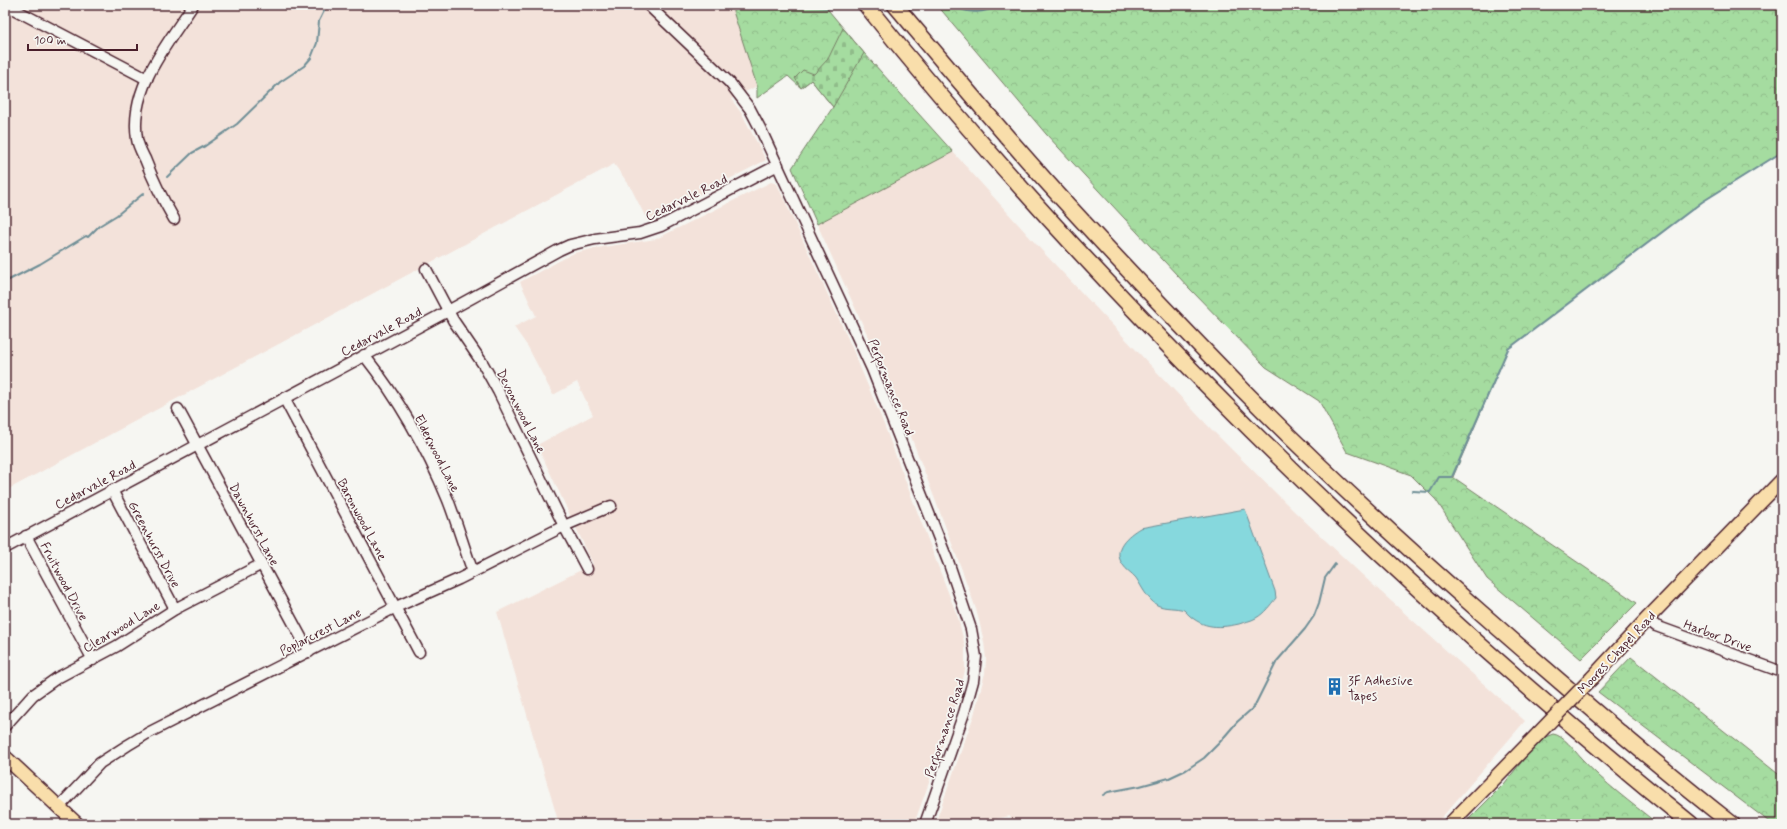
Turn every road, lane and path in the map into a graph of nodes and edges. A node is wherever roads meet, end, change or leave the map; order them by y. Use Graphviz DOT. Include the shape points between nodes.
graph roads {
  1 [pos="6,5"];
  2 [pos="193,5"];
  3 [pos="648,5"];
  4 [pos="866,5"];
  5 [pos="896,5"];
  6 [pos="147,79"];
  7 [pos="778,165"];
  8 [pos="174,220"];
  9 [pos="426,269"];
  10 [pos="448,311"];
  11 [pos="364,355"];
  12 [pos="284,398"];
  13 [pos="178,409"];
  14 [pos="197,444"];
  15 [pos="1782,480"];
  16 [pos="112,490"];
  17 [pos="611,506"];
  18 [pos="564,526"];
  19 [pos="26,536"];
  20 [pos="5,548"];
  21 [pos="262,564"];
  22 [pos="587,569"];
  23 [pos="473,572"];
  24 [pos="396,607"];
  25 [pos="175,609"];
  26 [pos="1647,620"];
  27 [pos="309,652"];
  28 [pos="419,652"];
  29 [pos="93,660"];
  30 [pos="1782,672"];
  31 [pos="5,726"];
  32 [pos="5,757"];
  33 [pos="59,807"];
  34 [pos="77,824"];
  35 [pos="925,824"];
  36 [pos="1450,824"];
  37 [pos="1691,824"];
  38 [pos="1732,824"];
  1 -- 6 [label="street"];
  2 -- 6 [label="street"];
  3 -- 7 [label="street, Performance Road" via="730,83 750,109"];
  4 -- 37 [label="highway" via="1024,191 1205,384 1324,502 1454,622 1608,756"];
  5 -- 38 [label="highway" via="1044,178 1244,392 1386,529 1630,743"];
  6 -- 8 [label="street" via="140,94 136,118 137,140 156,188"];
  7 -- 10 [label="street, Cedarvale Road" via="661,226 640,233 570,245"];
  7 -- 35 [label="street, Performance Road" via="872,369 949,564 971,629 976,663 970,695"];
  9 -- 10 [label="street, Devonwood Lane"];
  10 -- 11 [label="street, Cedarvale Road"];
  10 -- 18 [label="street, Devonwood Lane" via="498,391"];
  11 -- 12 [label="street, Cedarvale Road"];
  11 -- 23 [label="street, Elderwood Lane" via="402,410 434,468"];
  12 -- 14 [label="street, Cedarvale Road"];
  12 -- 24 [label="street, Baronwood Lane"];
  13 -- 14 [label="street, Dawnhurst Lane"];
  14 -- 16 [label="street, Cedarvale Road"];
  14 -- 21 [label="street, Dawnhurst Lane"];
  15 -- 26 [label="main road, Moores Chapel Road"];
  16 -- 19 [label="street, Cedarvale Road"];
  16 -- 25 [label="street, Greenhurst Drive"];
  17 -- 18 [label="street, Poplarcrest Lane"];
  18 -- 22 [label="street, Devonwood Lane"];
  18 -- 23 [label="street, Poplarcrest Lane"];
  19 -- 20 [label="street, Cedarvale Road"];
  19 -- 29 [label="street, Fruitwood Drive"];
  21 -- 25 [label="street, Clearwood Lane"];
  21 -- 27 [label="street, Dawnhurst Lane"];
  23 -- 24 [label="street, Poplarcrest Lane"];
  24 -- 27 [label="street, Poplarcrest Lane"];
  24 -- 28 [label="street, Baronwood Lane"];
  25 -- 29 [label="street, Clearwood Lane"];
  26 -- 30 [label="street, Harbor Drive" via="1656,626"];
  26 -- 36 [label="main road, Moores Chapel Road, bridge"];
  27 -- 33 [label="street, Poplarcrest Lane" via="128,744 100,763"];
  29 -- 31 [label="street, Clearwood Lane" via="33,695"];
  32 -- 33 [label="main road"];
  33 -- 34 [label="main road"];
}
